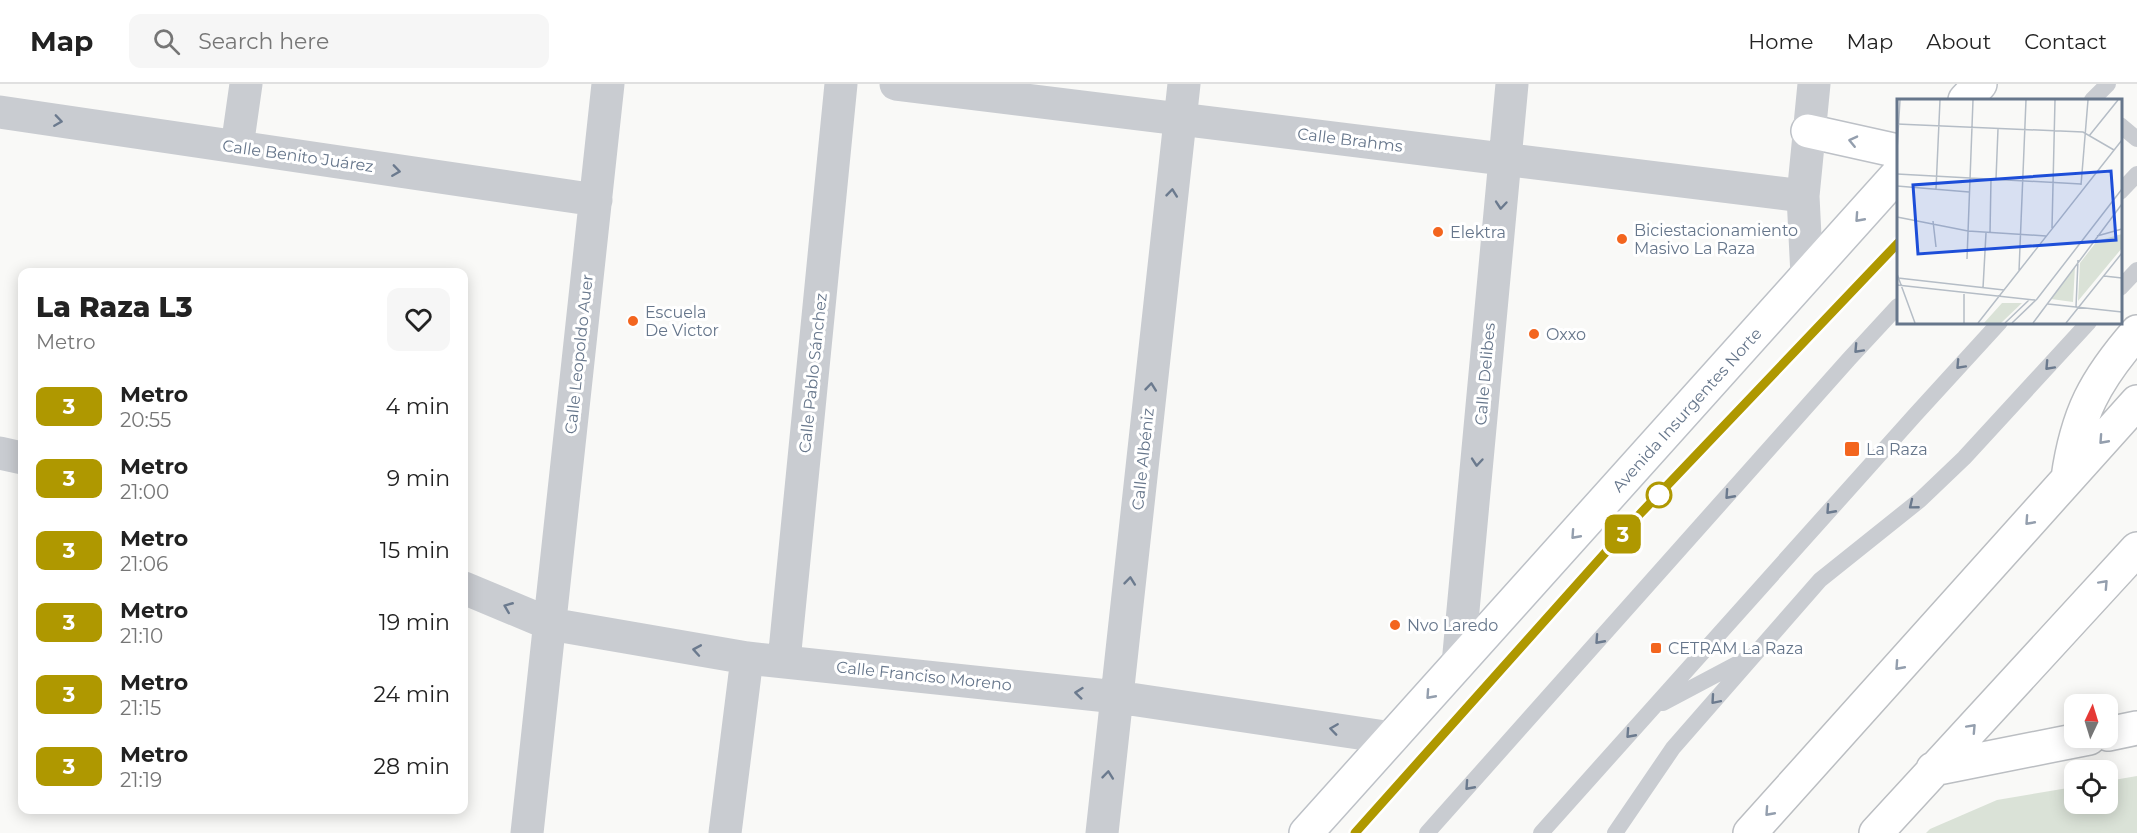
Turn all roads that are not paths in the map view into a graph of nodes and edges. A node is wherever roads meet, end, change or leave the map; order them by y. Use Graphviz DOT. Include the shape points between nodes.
graph roads {
  1 [pos="246,84"];
  2 [pos="608,84"];
  3 [pos="841,84"];
  4 [pos="896,84"];
  5 [pos="1184,84"];
  6 [pos="1512,84"];
  7 [pos="1814,84"];
  8 [pos="1980,84"];
  9 [pos="2108,84"];
  10 [pos="1966,99"];
  11 [pos="2093,99"];
  12 [pos="0,112"];
  13 [pos="1180,119"];
  14 [pos="2122,126"];
  15 [pos="1808,131"];
  16 [pos="2137,139"];
  17 [pos="237,147"];
  18 [pos="1897,151"];
  19 [pos="1505,159"];
  20 [pos="2137,174"];
  21 [pos="1897,176"];
  22 [pos="2122,191"];
  23 [pos="1803,196"];
  24 [pos="596,200"];
  25 [pos="2137,270"];
  26 [pos="1807,276"];
  27 [pos="2122,287"];
  28 [pos="1897,308"];
  29 [pos="1998,324"];
  30 [pos="2087,324"];
  31 [pos="2137,332"];
  32 [pos="2137,402"];
  33 [pos="0,453"];
  34 [pos="18,457"];
  35 [pos="2068,478"];
  36 [pos="2137,549"];
  37 [pos="468,590"];
  38 [pos="550,624"];
  39 [pos="1755,654"];
  40 [pos="747,658"];
  41 [pos="784,661"];
  42 [pos="1458,664"];
  43 [pos="1117,697"];
  44 [pos="1652,709"];
  45 [pos="2137,728"];
  46 [pos="2118,732"];
  47 [pos="1392,738"];
  48 [pos="2064,743"];
  49 [pos="1933,769"];
  50 [pos="527,833"];
  51 [pos="725,833"];
  52 [pos="1102,833"];
  53 [pos="1306,833"];
  54 [pos="1427,833"];
  55 [pos="1541,833"];
  56 [pos="1615,833"];
  57 [pos="1750,833"];
  58 [pos="1876,833"];
  1 -- 17 [label="street"];
  2 -- 24 [label="street, Calle Leopoldo Auer"];
  3 -- 41 [label="street, Calle Pablo Sánchez"];
  4 -- 13 [label="street, Calle Brahms"];
  5 -- 13 [label="street, Calle Albéniz"];
  6 -- 19 [label="street, Calle Delibes"];
  7 -- 15 [label="street"];
  8 -- 10 [label="main road"];
  9 -- 11 [label="lane"];
  12 -- 17 [label="street, Calle Benito Juárez, one-way"];
  13 -- 19 [label="street, Calle Brahms"];
  43 -- 13 [label="street, Calle Albéniz, one-way"];
  14 -- 16 [label="lane"];
  18 -- 15 [label="main road, one-way"];
  15 -- 23 [label="street"];
  17 -- 24 [label="street, Calle Benito Juárez, one-way"];
  19 -- 23 [label="street, Calle Brahms"];
  19 -- 42 [label="street, Calle Delibes, one-way"];
  20 -- 22 [label="lane"];
  21 -- 26 [label="main road, Avenida Insurgentes Norte, one-way"];
  23 -- 26 [label="street"];
  24 -- 38 [label="street, Calle Leopoldo Auer"];
  25 -- 27 [label="lane"];
  26 -- 42 [label="main road, Avenida Insurgentes Norte, one-way"];
  28 -- 54 [label="lane, one-way"];
  29 -- 44 [label="lane, one-way"];
  30 -- 39 [label="lane, one-way" via="1964,458 1920,500 1820,580"];
  31 -- 35 [label="main road" via="2103,374 2088,401 2073,446"];
  32 -- 35 [label="main road, one-way"];
  33 -- 34 [label="street"];
  35 -- 57 [label="main road, one-way"];
  49 -- 36 [label="main road, one-way"];
  38 -- 37 [label="street, Calle Franciso Moreno, one-way"];
  40 -- 38 [label="street, Calle Franciso Moreno, one-way"];
  38 -- 50 [label="street, Calle Leopoldo Auer"];
  39 -- 44 [label="lane"];
  39 -- 56 [label="lane, one-way" via="1673,748"];
  40 -- 41 [label="street, Calle Franciso Moreno"];
  40 -- 51 [label="street"];
  43 -- 41 [label="street, Calle Franciso Moreno, one-way"];
  42 -- 47 [label="main road, Avenida Insurgentes Norte, one-way"];
  47 -- 43 [label="street, Calle Franciso Moreno, one-way"];
  52 -- 43 [label="street, Calle Albéniz, one-way"];
  44 -- 55 [label="lane, one-way"];
  45 -- 46 [label="main road"];
  47 -- 53 [label="main road, Avenida Insurgentes Norte"];
  48 -- 49 [label="main road"];
  49 -- 58 [label="main road"];
}
